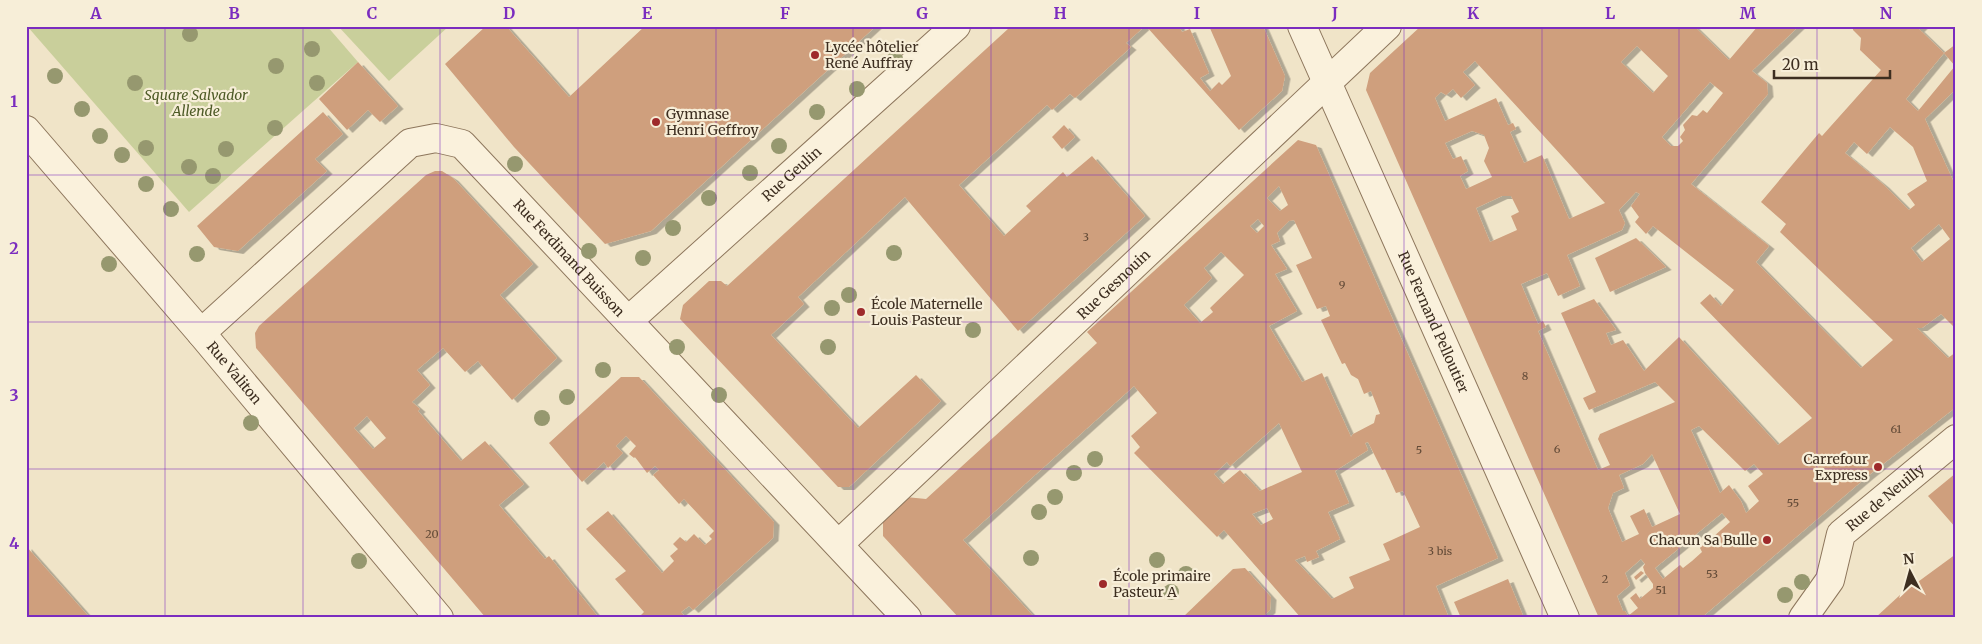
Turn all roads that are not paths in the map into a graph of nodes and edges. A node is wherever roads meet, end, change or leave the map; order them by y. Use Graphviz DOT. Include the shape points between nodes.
graph roads {
  1 [pos="956,26"];
  2 [pos="1302,26"];
  3 [pos="1387,26"];
  4 [pos="1326,82"];
  5 [pos="26,130"];
  6 [pos="628,321"];
  7 [pos="201,333"];
  8 [pos="1956,439"];
  9 [pos="839,544"];
  10 [pos="439,618"];
  11 [pos="907,618"];
  12 [pos="1566,618"];
  13 [pos="1803,618"];
  1 -- 6 [label="street, Rue Geulin"];
  2 -- 4 [label="street, Rue Fernand Pelloutier"];
  3 -- 4 [label="street, Rue Gesnouin"];
  4 -- 9 [label="street, Rue Gesnouin"];
  4 -- 12 [label="street, Rue Fernand Pelloutier"];
  5 -- 7 [label="street, Rue Valiton"];
  6 -- 7 [label="street, Rue Ferdinand Buisson" via="462,144 436,138 410,144"];
  6 -- 9 [label="street, Rue Ferdinand Buisson"];
  7 -- 10 [label="street, Rue Valiton"];
  8 -- 13 [label="street, Rue de Neuilly" via="1841,534 1830,580"];
  9 -- 11 [label="street, Rue Ferdinand Buisson"];
}
